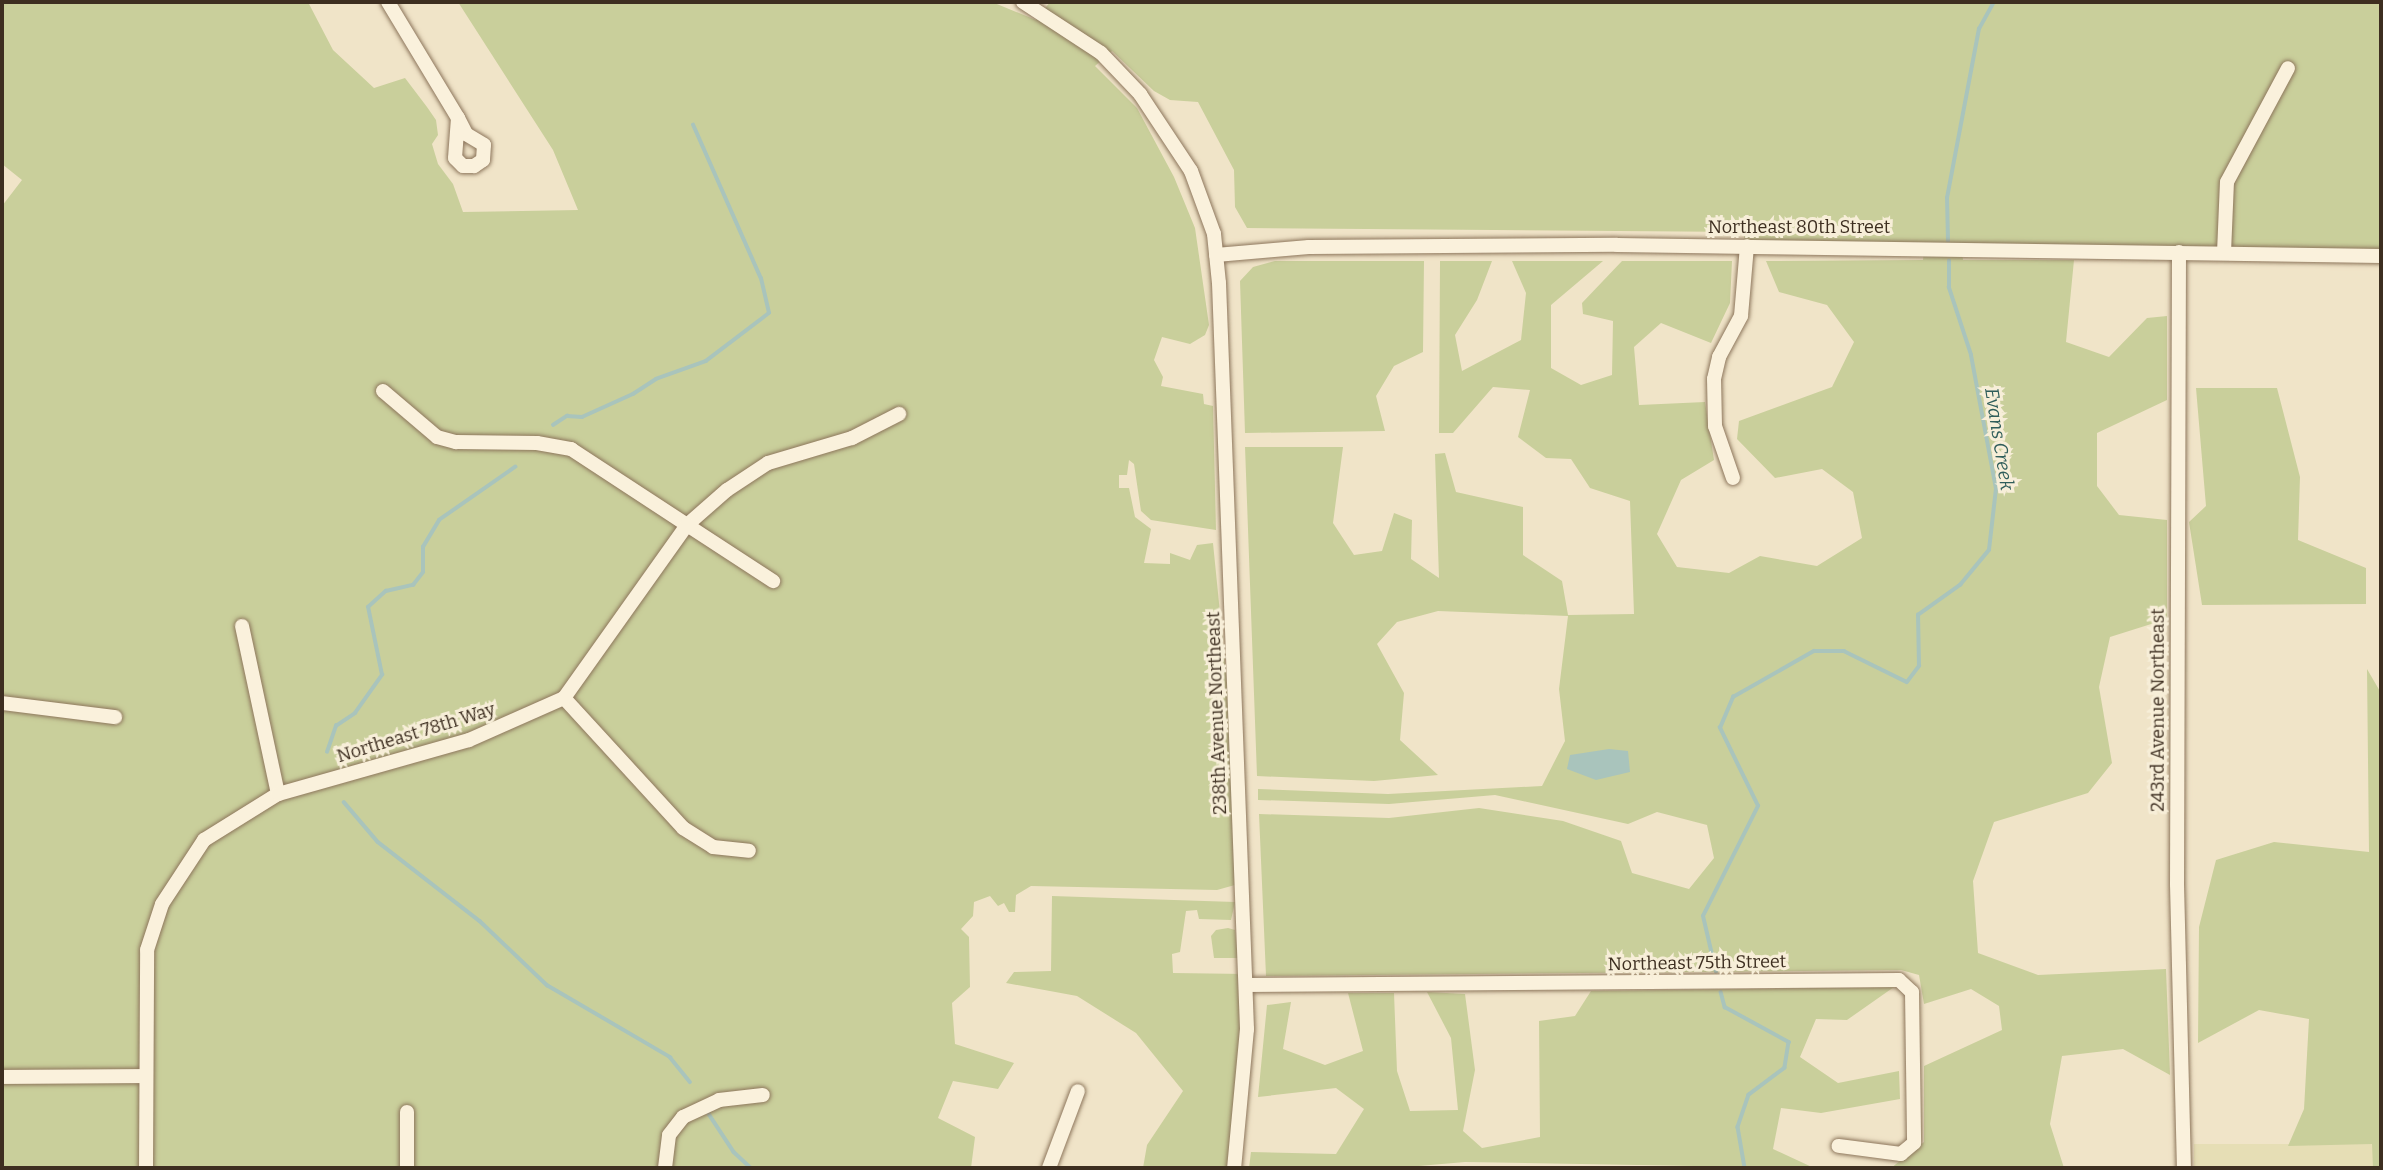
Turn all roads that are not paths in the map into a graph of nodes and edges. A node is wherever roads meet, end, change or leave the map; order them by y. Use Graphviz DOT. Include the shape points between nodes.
graph roads {
  1 [pos="388,2"];
  2 [pos="1029,5"];
  3 [pos="2288,68"];
  4 [pos="458,118"];
  5 [pos="1747,246"];
  6 [pos="2179,252"];
  7 [pos="2224,253"];
  8 [pos="1216,255"];
  9 [pos="2381,256"];
  10 [pos="383,391"];
  11 [pos="899,414"];
  12 [pos="1732,478"];
  13 [pos="687,525"];
  14 [pos="773,581"];
  15 [pos="242,626"];
  16 [pos="564,698"];
  17 [pos="2,703"];
  18 [pos="115,717"];
  19 [pos="278,794"];
  20 [pos="749,851"];
  21 [pos="1246,985"];
  22 [pos="146,1076"];
  23 [pos="2,1077"];
  24 [pos="1078,1091"];
  25 [pos="763,1095"];
  26 [pos="407,1112"];
  27 [pos="1839,1146"];
  28 [pos="146,1168"];
  29 [pos="408,1168"];
  30 [pos="665,1168"];
  31 [pos="1049,1168"];
  32 [pos="1234,1168"];
  33 [pos="2184,1168"];
  1 -- 4 [label="street"];
  2 -- 8 [label="street, 238th Avenue Northeast" via="1101,53 1168,130 1199,186"];
  3 -- 7 [label="street" via="2227,182"];
  5 -- 6 [label="street, Northeast 80th Street"];
  5 -- 8 [label="street, Northeast 80th Street" via="1309,247"];
  5 -- 12 [label="street" via="1741,316 1719,357 1714,379 1716,426"];
  6 -- 7 [label="street, Northeast 80th Street"];
  6 -- 33 [label="street, 243rd Avenue Northeast" via="2177,884"];
  7 -- 9 [label="street, Northeast 80th Street"];
  8 -- 21 [label="street, 238th Avenue Northeast"];
  10 -- 13 [label="street" via="416,423 446,440 537,443 570,449"];
  11 -- 13 [label="street" via="852,438 768,463"];
  13 -- 14 [label="street"];
  13 -- 16 [label="street"];
  15 -- 19 [label="street"];
  16 -- 19 [label="street, Northeast 78th Way" via="469,740"];
  16 -- 20 [label="street" via="683,828 713,847"];
  17 -- 18 [label="street"];
  19 -- 22 [label="street, Northeast 78th Way" via="219,827 191,856 162,904 145,972"];
  21 -- 27 [label="street, Northeast 75th Street" via="1899,980 1912,992 1914,1143 1901,1154"];
  21 -- 32 [label="street, 238th Avenue Northeast" via="1246,1070"];
  22 -- 23 [label="street"];
  22 -- 28 [label="street, Northeast 78th Way"];
  24 -- 31 [label="street"];
  25 -- 30 [label="street" via="719,1100 683,1118 668,1135"];
  26 -- 29 [label="street"];
}
